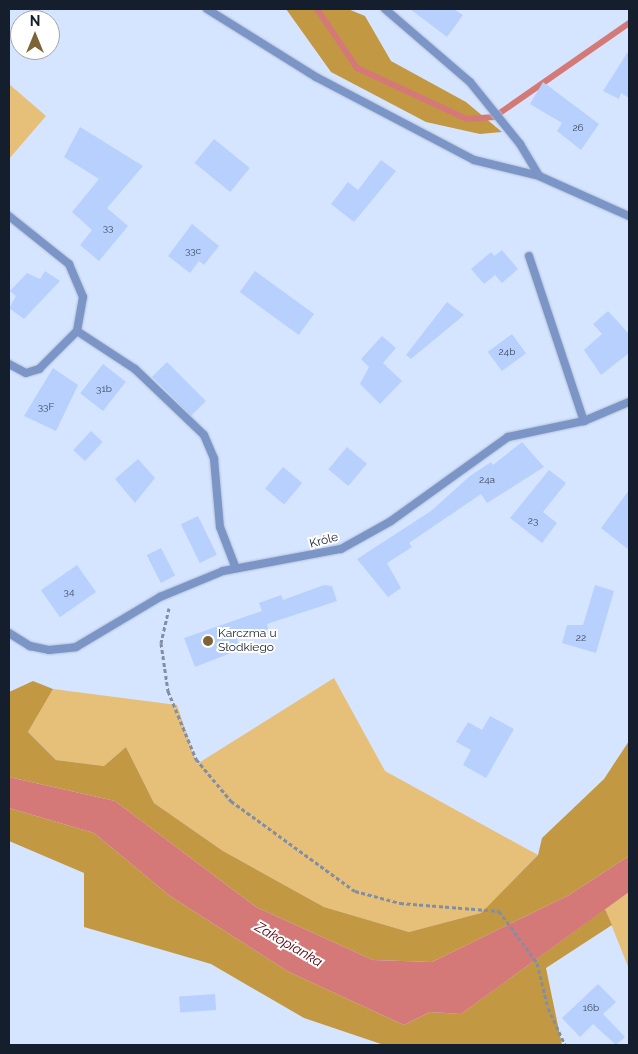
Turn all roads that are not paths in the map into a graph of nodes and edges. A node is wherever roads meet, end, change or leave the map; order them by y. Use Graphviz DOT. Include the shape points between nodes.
graph roads {
  1 [pos="207,9"];
  2 [pos="385,9"];
  3 [pos="539,176"];
  4 [pos="9,216"];
  5 [pos="629,216"];
  6 [pos="529,256"];
  7 [pos="77,331"];
  8 [pos="9,364"];
  9 [pos="629,402"];
  10 [pos="584,420"];
  11 [pos="236,566"];
  12 [pos="9,633"];
  1 -- 3 [label="lane" via="316,77 474,160"];
  2 -- 3 [label="lane" via="470,82 520,144"];
  3 -- 5 [label="lane"];
  4 -- 7 [label="lane" via="68,264 83,298"];
  6 -- 10 [label="lane"];
  7 -- 8 [label="lane" via="39,369 26,373"];
  7 -- 11 [label="lane" via="135,369 204,435 214,459 220,527"];
  9 -- 10 [label="lane, Króle"];
  10 -- 11 [label="lane, Króle" via="508,437 391,521 341,549"];
  11 -- 12 [label="lane, Króle" via="171,592 76,646 50,650 30,646"];
}
